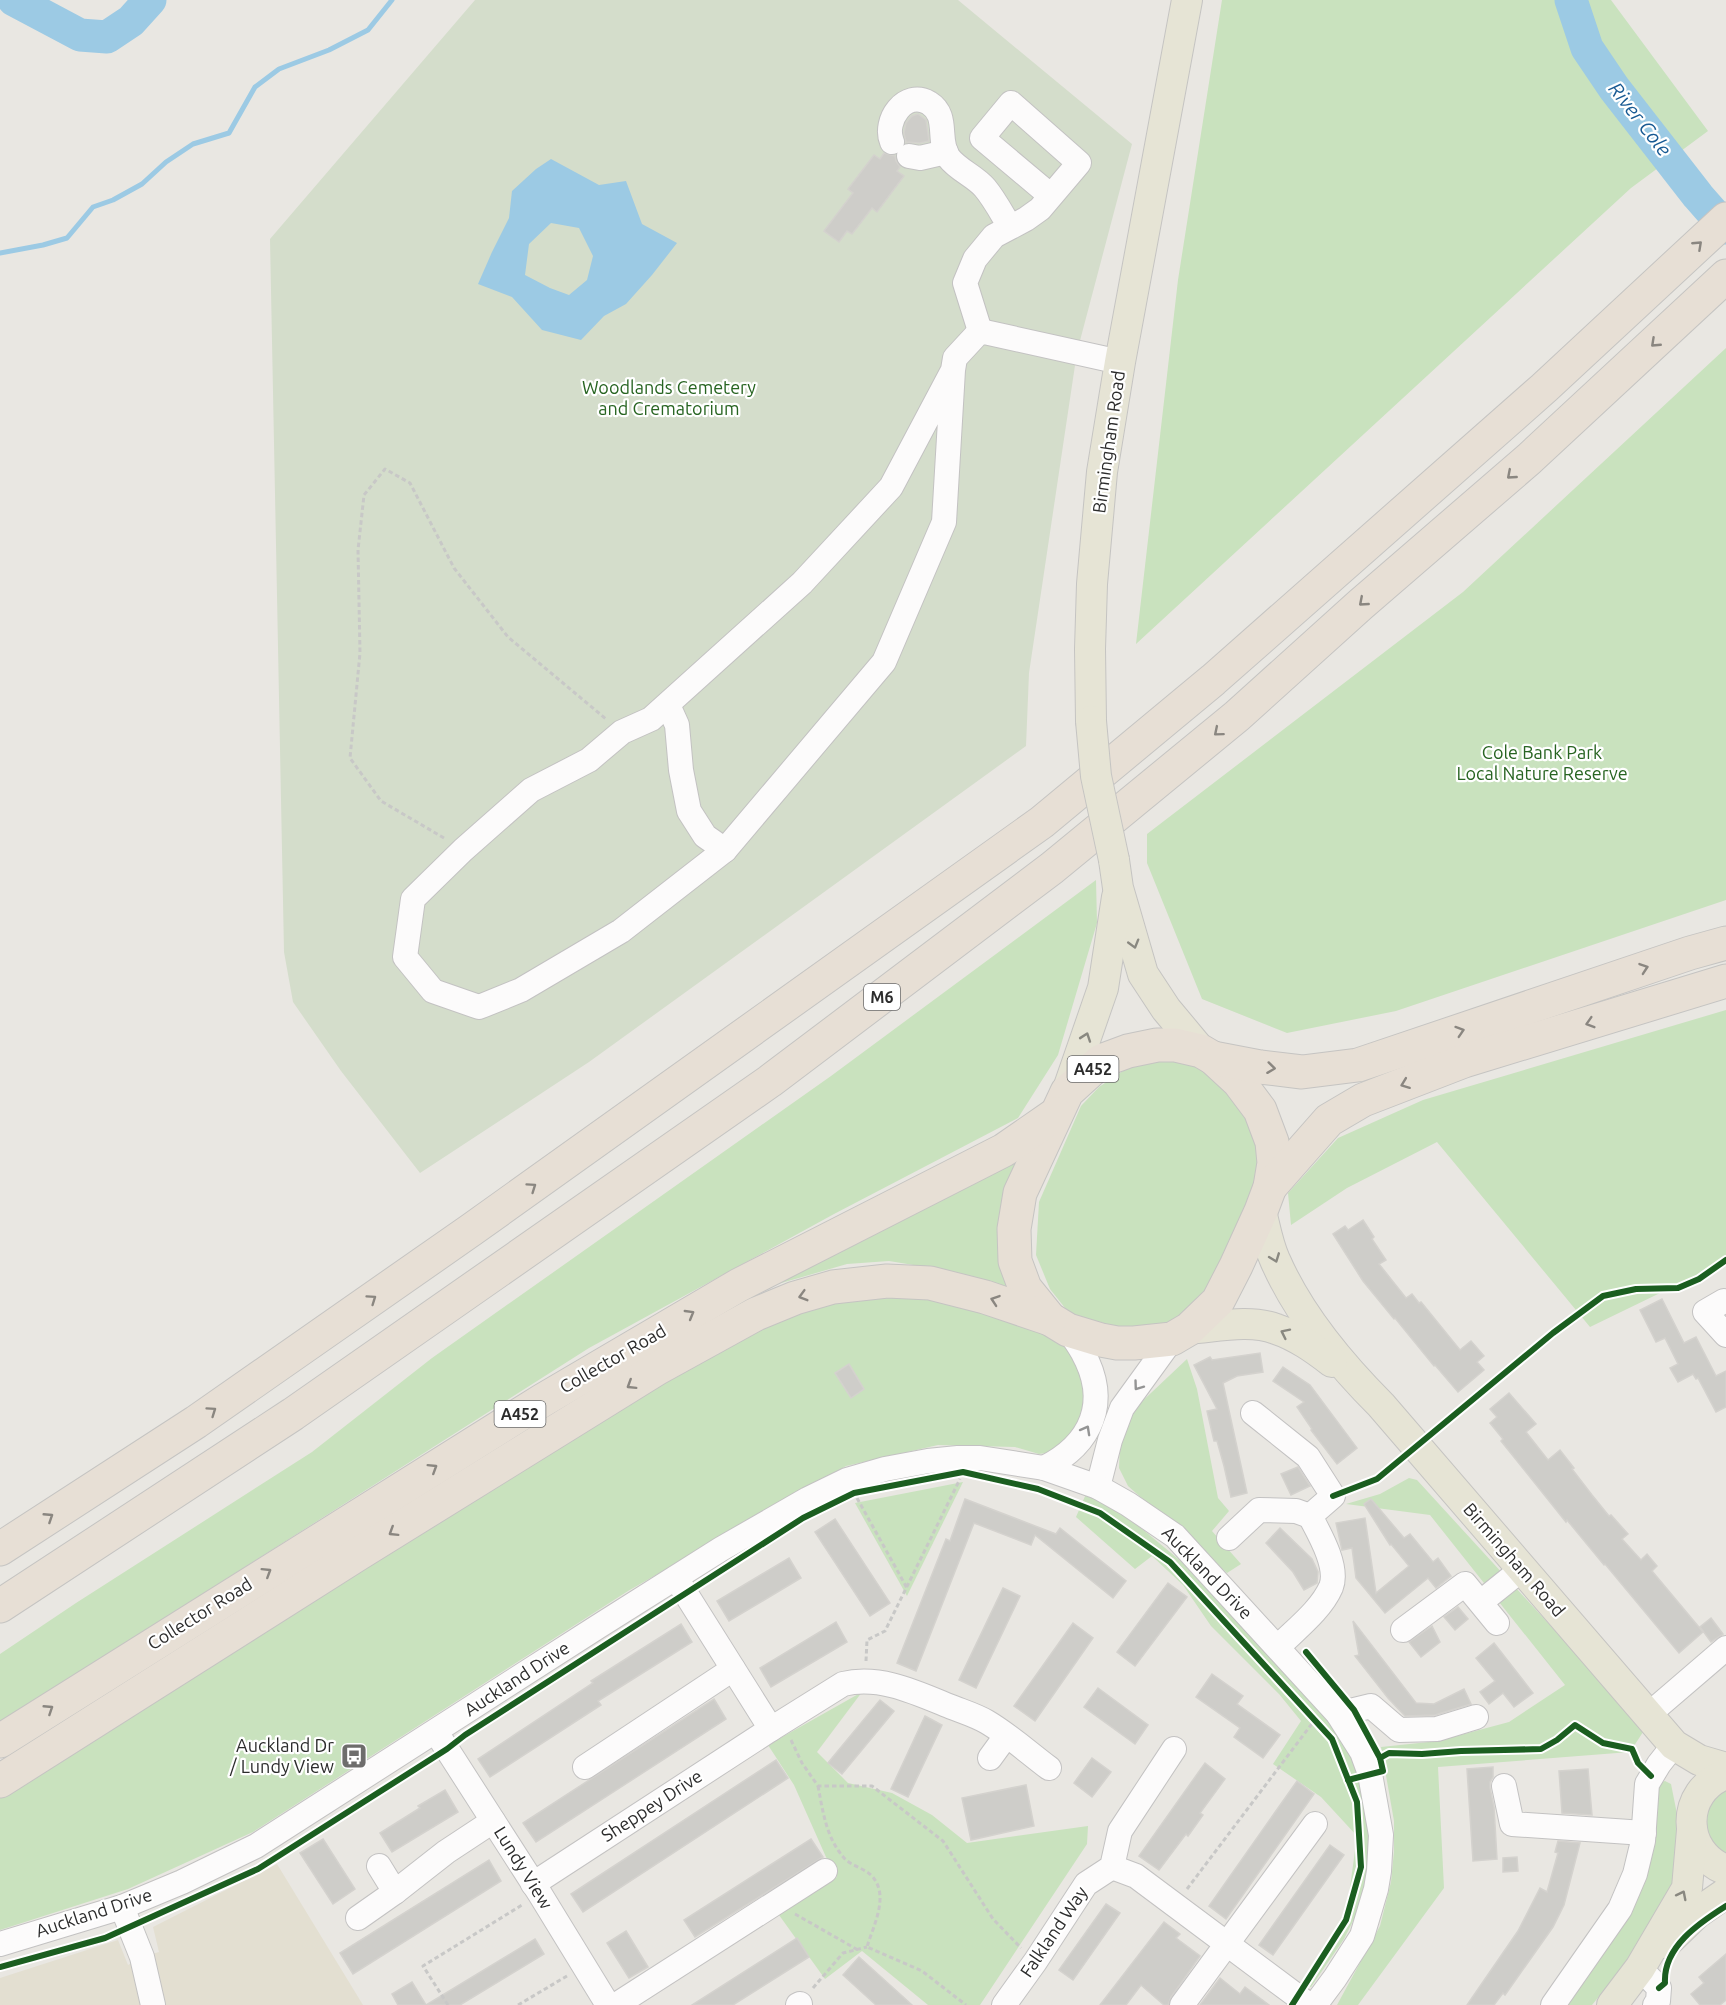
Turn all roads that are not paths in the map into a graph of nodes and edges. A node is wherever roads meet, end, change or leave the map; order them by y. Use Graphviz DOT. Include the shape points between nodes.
graph roads {
  1 [pos="1187,0"];
  2 [pos="946,153"];
  3 [pos="1051,196"];
  4 [pos="1726,219"];
  5 [pos="1010,227"];
  6 [pos="1726,276"];
  7 [pos="980,331"];
  8 [pos="1120,362"];
  9 [pos="953,370"];
  10 [pos="668,705"];
  11 [pos="725,850"];
  12 [pos="1116,874"];
  13 [pos="1726,943"];
  14 [pos="1726,981"];
  15 [pos="1207,1054"];
  16 [pos="1062,1103"];
  17 [pos="1266,1199"];
  18 [pos="1724,1301"];
  19 [pos="1059,1325"];
  20 [pos="1180,1334"];
  21 [pos="1726,1335"];
  22 [pos="1352,1376"];
  23 [pos="1253,1413"];
  24 [pos="1044,1468"];
  25 [pos="1098,1488"];
  26 [pos="1310,1516"];
  27 [pos="1229,1539"];
  28 [pos="0,1549"];
  29 [pos="1522,1569"];
  30 [pos="676,1578"];
  31 [pos="1480,1602"];
  32 [pos="0,1606"];
  33 [pos="1497,1623"];
  34 [pos="1403,1630"];
  35 [pos="1278,1647"];
  36 [pos="1726,1648"];
  37 [pos="734,1670"];
  38 [pos="1338,1714"];
  39 [pos="1648,1714"];
  40 [pos="1476,1717"];
  41 [pos="777,1725"];
  42 [pos="436,1732"];
  43 [pos="1006,1736"];
  44 [pos="0,1741"];
  45 [pos="1674,1745"];
  46 [pos="1174,1749"];
  47 [pos="990,1758"];
  48 [pos="585,1767"];
  49 [pos="1050,1768"];
  50 [pos="1726,1768"];
  51 [pos="1726,1774"];
  52 [pos="0,1781"];
  53 [pos="1504,1786"];
  54 [pos="1692,1818"];
  55 [pos="493,1821"];
  56 [pos="1315,1824"];
  57 [pos="1644,1833"];
  58 [pos="379,1866"];
  59 [pos="1112,1867"];
  60 [pos="1726,1870"];
  61 [pos="825,1871"];
  62 [pos="537,1889"];
  63 [pos="395,1892"];
  64 [pos="1726,1893"];
  65 [pos="122,1907"];
  66 [pos="358,1918"];
  67 [pos="0,1944"];
  68 [pos="1227,1944"];
  69 [pos="1641,1966"];
  70 [pos="1661,2002"];
  71 [pos="153,2005"];
  72 [pos="608,2005"];
  73 [pos="616,2005"];
  74 [pos="1004,2005"];
  75 [pos="1182,2005"];
  76 [pos="1309,2005"];
  77 [pos="1315,2005"];
  78 [pos="1553,2005"];
  79 [pos="1612,2005"];
  1 -- 8 [label="main road, Birmingham Road"];
  2 -- 2 [label="street" via="938,111 927,102 903,104 891,119 889,136 900,149 920,158"];
  2 -- 5 [label="street" via="984,187"];
  3 -- 5 [label="street" via="1040,209"];
  28 -- 4 [label="highway, one-way" via="206,1415 1042,822 1213,680 1544,388"];
  5 -- 7 [label="street" via="994,236 975,259 965,283"];
  6 -- 32 [label="highway, M6, one-way" via="1529,459 1237,716 1052,868 761,1088 294,1414"];
  7 -- 8 [label="street"];
  7 -- 9 [label="street" via="956,358"];
  8 -- 12 [label="main road, Birmingham Road, bridge" via="1102,472 1090,649 1090,721 1096,776"];
  9 -- 10 [label="street" via="891,487 802,583"];
  9 -- 11 [label="street" via="944,522 884,662"];
  10 -- 11 [label="street" via="678,725 689,811 705,836"];
  10 -- 11 [label="street" via="651,719 622,732 589,760 531,789 463,850 413,899 405,957 433,991 479,1007 521,990 621,931"];
  12 -- 15 [label="main road, Birmingham Road, one-way" via="1143,974 1166,1009"];
  16 -- 12 [label="main road, Birmingham Road, one-way" via="1103,988"];
  15 -- 13 [label="highway, A452, one-way" via="1302,1072 1358,1065"];
  14 -- 17 [label="highway, one-way" via="1464,1061 1363,1100 1329,1120"];
  15 -- 16 [label="highway, A452" via="1175,1045 1128,1051 1101,1061"];
  15 -- 17 [label="highway" via="1239,1082 1260,1110 1272,1142 1274,1163"];
  16 -- 19 [label="highway, A452" via="1020,1193 1014,1229 1015,1261 1025,1288"];
  44 -- 16 [label="highway, Collector Road / A452, one-way" via="554,1394 740,1284 1004,1150"];
  17 -- 20 [label="highway" via="1218,1301"];
  17 -- 22 [label="main road, Birmingham Road, one-way" via="1274,1258 1295,1302"];
  18 -- 21 [label="street" via="1705,1312"];
  19 -- 20 [label="highway, A452" via="1118,1343"];
  24 -- 19 [label="street, one-way" via="1077,1446 1095,1412 1091,1374 1084,1354"];
  19 -- 52 [label="highway, Collector Road / A452, one-way" via="985,1297 930,1283 887,1281 833,1287 756,1314 658,1368"];
  22 -- 20 [label="main road, Birmingham Road, one-way" via="1311,1346 1275,1328 1248,1324"];
  20 -- 25 [label="street, one-way" via="1122,1408"];
  22 -- 29 [label="main road, Birmingham Road"];
  23 -- 26 [label="street" via="1308,1457 1334,1496"];
  24 -- 25 [label="street, Auckland Drive"];
  24 -- 30 [label="street, Auckland Drive" via="970,1458 928,1461 847,1480 798,1504"];
  25 -- 35 [label="street, Auckland Drive" via="1175,1536"];
  26 -- 27 [label="street" via="1296,1511 1259,1510"];
  26 -- 35 [label="street" via="1333,1571 1332,1585 1309,1617"];
  29 -- 31 [label="street"];
  29 -- 39 [label="main road, Birmingham Road"];
  30 -- 37 [label="street"];
  30 -- 42 [label="street, Auckland Drive"];
  31 -- 33 [label="street"];
  31 -- 34 [label="street" via="1465,1584"];
  35 -- 38 [label="street, Auckland Drive"];
  36 -- 39 [label="street"];
  37 -- 41 [label="street"];
  37 -- 48 [label="street"];
  38 -- 40 [label="street" via="1371,1706 1399,1730 1437,1729"];
  38 -- 77 [label="street, Auckland Drive" via="1362,1752 1370,1774 1381,1835 1379,1871 1362,1936"];
  39 -- 45 [label="main road, Birmingham Road"];
  41 -- 43 [label="street, Sheppey Drive" via="843,1684 865,1680 922,1695 985,1721"];
  41 -- 62 [label="street, Sheppey Drive"];
  42 -- 55 [label="street, Lundy View"];
  42 -- 65 [label="street, Auckland Drive" via="256,1846"];
  43 -- 47 [label="street"];
  43 -- 49 [label="street, Sheppey Drive"];
  45 -- 50 [label="main road, Birmingham Road" via="1699,1760"];
  45 -- 54 [label="main road, Birmingham Road"];
  45 -- 57 [label="street" via="1647,1784"];
  46 -- 59 [label="street" via="1120,1831"];
  51 -- 54 [label="main road" via="1702,1789"];
  53 -- 57 [label="street" via="1512,1824"];
  54 -- 60 [label="main road" via="1701,1852"];
  69 -- 54 [label="main road, one-way" via="1687,1888"];
  55 -- 62 [label="street, Lundy View"];
  55 -- 63 [label="street"];
  56 -- 68 [label="street"];
  57 -- 78 [label="street" via="1635,1874 1620,1909"];
  58 -- 63 [label="street"];
  59 -- 68 [label="street" via="1136,1876"];
  59 -- 74 [label="street, Falkland Way" via="1086,1884"];
  61 -- 73 [label="street"];
  62 -- 72 [label="street, Lundy View"];
  63 -- 66 [label="street"];
  64 -- 69 [label="main road" via="1697,1913"];
  65 -- 67 [label="street, Auckland Drive"];
  65 -- 71 [label="street" via="142,1957"];
  68 -- 75 [label="street"];
  68 -- 76 [label="street"];
  69 -- 70 [label="street" via="1659,1988"];
  69 -- 79 [label="main road"];
}
